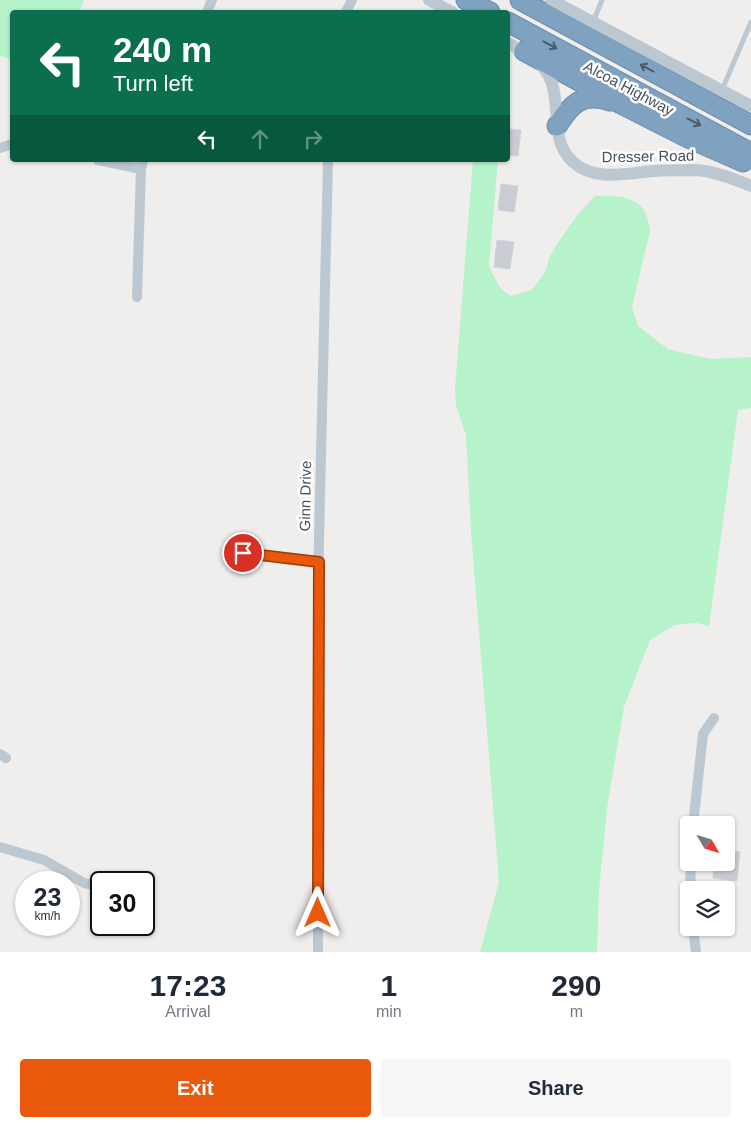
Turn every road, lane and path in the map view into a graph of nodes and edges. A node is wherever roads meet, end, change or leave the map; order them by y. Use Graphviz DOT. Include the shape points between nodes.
graph roads {
  1 [pos="429,0"];
  2 [pos="466,0"];
  3 [pos="520,0"];
  4 [pos="551,0"];
  5 [pos="602,0"];
  6 [pos="448,10"];
  7 [pos="486,10"];
  8 [pos="593,22"];
  9 [pos="751,22"];
  10 [pos="510,23"];
  11 [pos="749,35"];
  12 [pos="516,47"];
  13 [pos="722,90"];
  14 [pos="621,104"];
  15 [pos="751,106"];
  16 [pos="751,125"];
  17 [pos="557,126"];
  18 [pos="751,153"];
  19 [pos="120,162"];
  20 [pos="328,162"];
  21 [pos="142,164"];
  22 [pos="751,166"];
  23 [pos="751,186"];
  24 [pos="137,297"];
  25 [pos="243,553"];
  26 [pos="319,562"];
  27 [pos="714,718"];
  28 [pos="694,816"];
  29 [pos="0,847"];
  30 [pos="90,884"];
  31 [pos="694,936"];
  32 [pos="318,952"];
  33 [pos="696,952"];
  1 -- 6 [label="street"];
  2 -- 7 [label="highway"];
  16 -- 3 [label="highway, Alcoa Highway, one-way"];
  4 -- 8 [label="street"];
  5 -- 8 [label="lane"];
  8 -- 13 [label="street"];
  9 -- 11 [label="lane"];
  10 -- 18 [label="highway, Alcoa Highway, one-way"];
  11 -- 13 [label="lane"];
  12 -- 14 [label="highway"];
  12 -- 17 [label="street, Dresser Road" via="543,67 551,82"];
  13 -- 15 [label="street"];
  14 -- 17 [label="highway" via="602,98 580,100 565,112"];
  14 -- 22 [label="highway"];
  17 -- 23 [label="street, Dresser Road" via="560,143 572,162 594,174 698,170"];
  19 -- 21 [label="street"];
  20 -- 26 [label="street, Ginn Drive"];
  21 -- 24 [label="street"];
  25 -- 26 [label="lane"];
  26 -- 32 [label="street, Ginn Drive"];
  27 -- 28 [label="street" via="703,734"];
  29 -- 30 [label="street" via="44,860"];
  31 -- 33 [label="street"];
}
